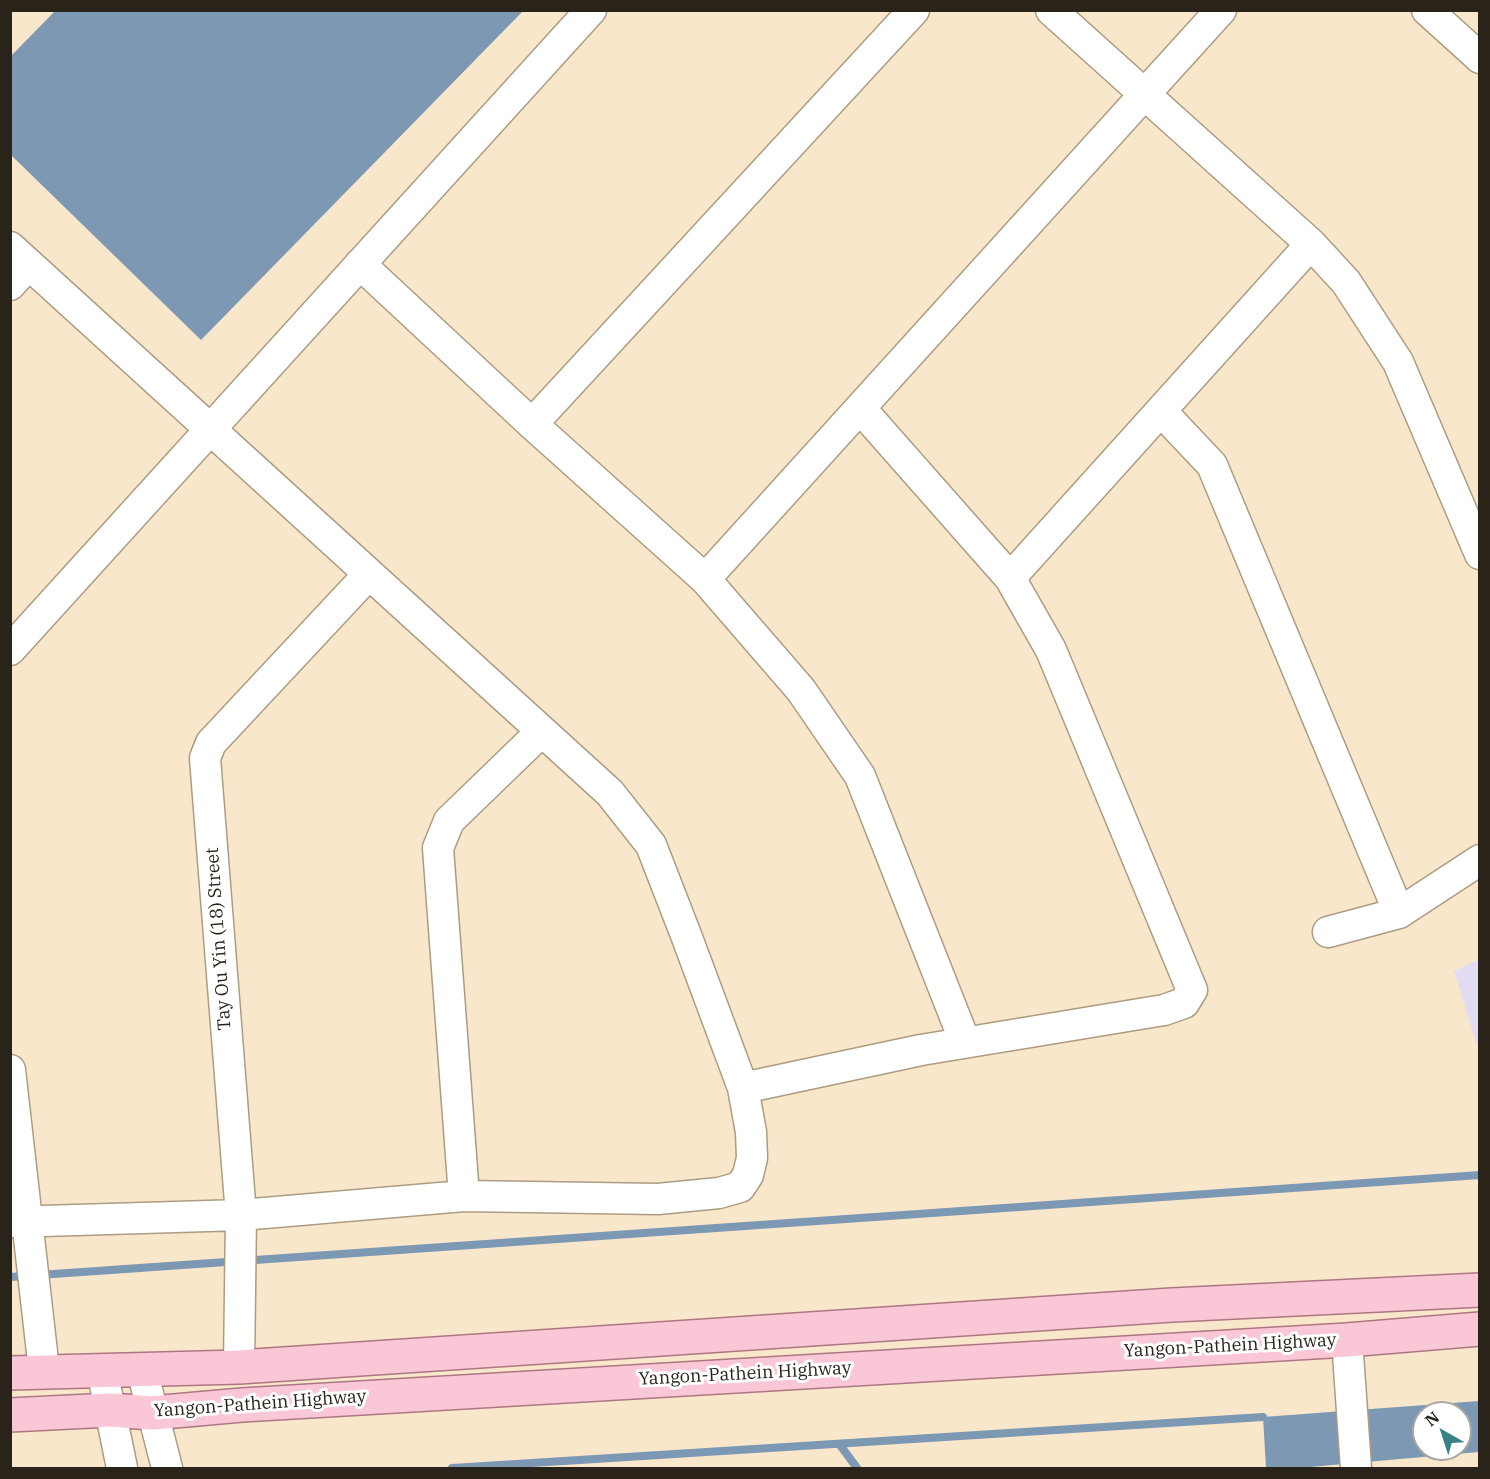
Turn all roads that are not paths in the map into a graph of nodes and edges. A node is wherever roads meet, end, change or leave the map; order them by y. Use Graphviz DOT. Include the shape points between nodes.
graph roads {
  1 [pos="591,10"];
  2 [pos="914,10"];
  3 [pos="1051,10"];
  4 [pos="1221,10"];
  5 [pos="1427,10"];
  6 [pos="1479,58"];
  7 [pos="1145,94"];
  8 [pos="1311,244"];
  9 [pos="360,264"];
  10 [pos="17,265"];
  11 [pos="860,408"];
  12 [pos="1161,411"];
  13 [pos="532,424"];
  14 [pos="213,430"];
  15 [pos="1479,554"];
  16 [pos="369,574"];
  17 [pos="1010,578"];
  18 [pos="705,579"];
  19 [pos="10,650"];
  20 [pos="542,732"];
  21 [pos="1479,860"];
  22 [pos="1399,912"];
  23 [pos="1328,932"];
  24 [pos="965,1042"];
  25 [pos="10,1070"];
  26 [pos="743,1088"];
  27 [pos="464,1196"];
  28 [pos="241,1215"];
  29 [pos="19,1222"];
  30 [pos="1479,1290"];
  31 [pos="1479,1329"];
  32 [pos="1348,1356"];
  33 [pos="239,1367"];
  34 [pos="44,1370"];
  35 [pos="102,1370"];
  36 [pos="142,1370"];
  37 [pos="10,1373"];
  38 [pos="110,1410"];
  39 [pos="153,1413"];
  40 [pos="10,1415"];
  41 [pos="122,1468"];
  42 [pos="167,1468"];
  43 [pos="1356,1468"];
  1 -- 9 [label="street"];
  2 -- 13 [label="street"];
  3 -- 7 [label="street"];
  4 -- 7 [label="street"];
  5 -- 6 [label="street"];
  7 -- 8 [label="street"];
  7 -- 11 [label="street"];
  8 -- 12 [label="street"];
  8 -- 15 [label="street" via="1346,282 1398,362"];
  9 -- 13 [label="street"];
  9 -- 14 [label="street"];
  10 -- 14 [label="street"];
  11 -- 17 [label="street"];
  11 -- 18 [label="street"];
  12 -- 17 [label="street"];
  12 -- 22 [label="street" via="1212,465"];
  13 -- 18 [label="street"];
  14 -- 16 [label="street"];
  14 -- 19 [label="street"];
  16 -- 20 [label="street"];
  16 -- 28 [label="street, Tay Ou Yin (18) Street" via="211,743 205,758"];
  17 -- 24 [label="street" via="1051,650 1192,990 1184,1003 1164,1010"];
  18 -- 24 [label="street" via="801,690 860,776"];
  20 -- 26 [label="street" via="610,793 651,845"];
  20 -- 27 [label="street" via="449,821 438,848"];
  21 -- 22 [label="street"];
  22 -- 23 [label="street"];
  24 -- 26 [label="street"];
  25 -- 29 [label="street"];
  26 -- 27 [label="street" via="752,1158 748,1175 740,1186 719,1194 658,1198"];
  27 -- 28 [label="street"];
  28 -- 29 [label="street"];
  28 -- 33 [label="street, Tay Ou Yin (18) Street"];
  29 -- 34 [label="street"];
  30 -- 33 [label="main road" via="1172,1305"];
  31 -- 32 [label="main road, Yangon-Pathein Highway"];
  32 -- 39 [label="main road, Yangon-Pathein Highway" via="1132,1351 278,1402"];
  32 -- 43 [label="street"];
  33 -- 36 [label="main road"];
  34 -- 35 [label="main road"];
  34 -- 37 [label="main road"];
  35 -- 36 [label="main road"];
  35 -- 38 [label="street"];
  36 -- 39 [label="street"];
  38 -- 39 [label="main road, Yangon-Pathein Highway"];
  38 -- 40 [label="main road, Yangon-Pathein Highway"];
  38 -- 41 [label="street"];
  39 -- 42 [label="street"];
}
